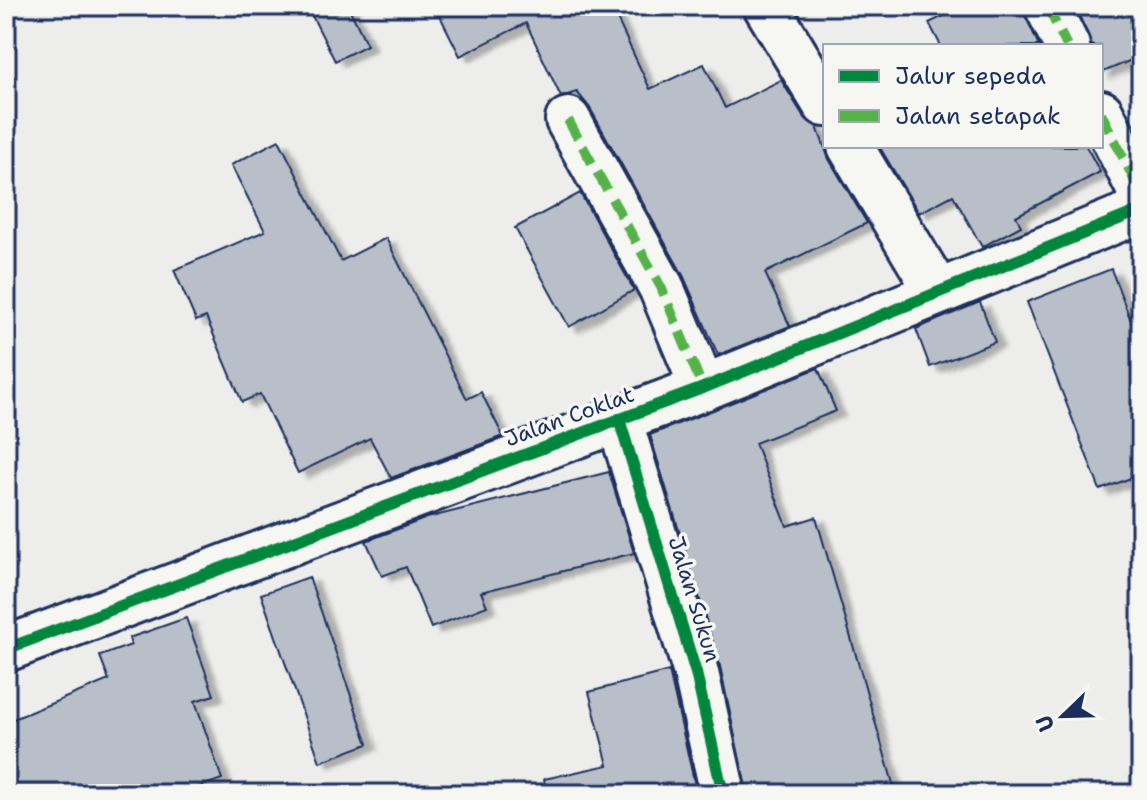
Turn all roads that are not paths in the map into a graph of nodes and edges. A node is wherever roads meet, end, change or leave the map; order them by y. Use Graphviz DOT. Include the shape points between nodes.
graph roads {
  1 [pos="766,6"];
  2 [pos="1047,6"];
  3 [pos="1066,44"];
  4 [pos="823,101"];
  5 [pos="1103,117"];
  6 [pos="568,120"];
  7 [pos="851,148"];
  8 [pos="1141,193"];
  9 [pos="1141,210"];
  10 [pos="937,291"];
  11 [pos="703,388"];
  12 [pos="619,419"];
  13 [pos="6,649"];
  14 [pos="723,794"];
  1 -- 4 [label="street"];
  2 -- 3 [label="street"];
  5 -- 8 [label="street"];
  6 -- 11 [label="street" via="661,287"];
  7 -- 10 [label="street"];
  9 -- 10 [label="street, Jalan Coklat"];
  10 -- 11 [label="street, Jalan Coklat"];
  11 -- 12 [label="street, Jalan Coklat"];
  12 -- 13 [label="street, Jalan Coklat"];
  12 -- 14 [label="street, Jalan Sukun" via="696,673"];
}
